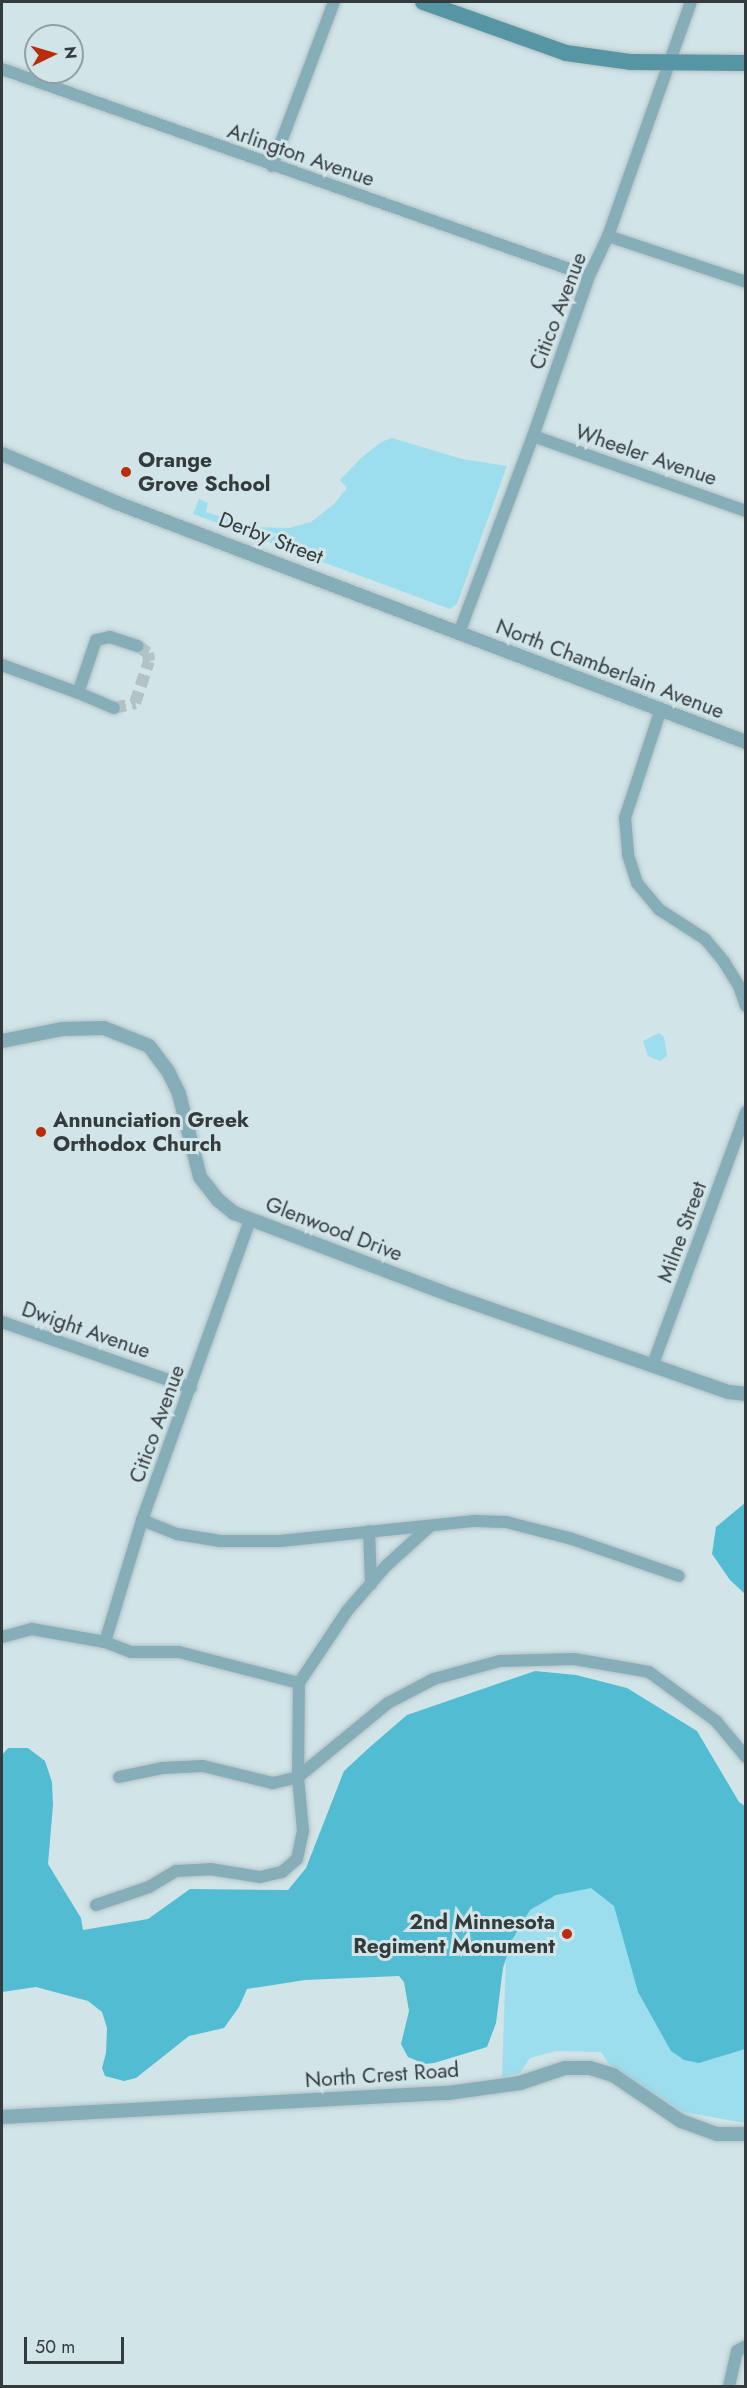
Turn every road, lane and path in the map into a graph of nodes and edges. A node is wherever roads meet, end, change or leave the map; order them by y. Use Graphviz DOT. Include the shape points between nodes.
graph roads {
  1 [pos="334,2"];
  2 [pos="423,2"];
  3 [pos="691,2"];
  4 [pos="672,61"];
  5 [pos="746,63"];
  6 [pos="2,69"];
  7 [pos="272,166"];
  8 [pos="608,236"];
  9 [pos="589,276"];
  10 [pos="746,282"];
  11 [pos="533,436"];
  12 [pos="2,453"];
  13 [pos="746,511"];
  14 [pos="459,633"];
  15 [pos="138,646"];
  16 [pos="2,665"];
  17 [pos="78,693"];
  18 [pos="114,708"];
  19 [pos="660,712"];
  20 [pos="746,742"];
  21 [pos="746,1006"];
  22 [pos="2,1041"];
  23 [pos="746,1112"];
  24 [pos="250,1220"];
  25 [pos="2,1322"];
  26 [pos="653,1364"];
  27 [pos="191,1388"];
  28 [pos="746,1394"];
  29 [pos="142,1520"];
  30 [pos="429,1527"];
  31 [pos="369,1531"];
  32 [pos="679,1576"];
  33 [pos="370,1584"];
  34 [pos="2,1637"];
  35 [pos="105,1642"];
  36 [pos="299,1683"];
  37 [pos="746,1757"];
  38 [pos="119,1777"];
  39 [pos="298,1777"];
  40 [pos="96,1905"];
  41 [pos="2,2117"];
  42 [pos="746,2134"];
  43 [pos="746,2346"];
  44 [pos="729,2386"];
  1 -- 7 [label="street"];
  2 -- 4 [label="main road" via="566,53 631,62"];
  3 -- 4 [label="street, Citico Avenue"];
  4 -- 5 [label="main road"];
  4 -- 8 [label="street, Citico Avenue"];
  6 -- 7 [label="street, Arlington Avenue"];
  7 -- 9 [label="street, Arlington Avenue"];
  8 -- 9 [label="street, Citico Avenue"];
  8 -- 10 [label="street"];
  9 -- 11 [label="street, Citico Avenue"];
  11 -- 13 [label="street, Wheeler Avenue"];
  11 -- 14 [label="street, Citico Avenue"];
  12 -- 14 [label="street, Derby Street" via="113,501"];
  14 -- 19 [label="street, North Chamberlain Avenue"];
  15 -- 17 [label="street" via="110,637 96,640"];
  16 -- 17 [label="street"];
  17 -- 18 [label="street"];
  19 -- 20 [label="street, North Chamberlain Avenue"];
  19 -- 21 [label="street" via="625,818 628,855 637,883 660,910 705,939 740,986"];
  22 -- 24 [label="street, Glenwood Drive" via="62,1029 104,1028 149,1046 179,1094 200,1178 218,1200"];
  23 -- 26 [label="street, Milne Street"];
  24 -- 26 [label="street, Glenwood Drive" via="453,1296"];
  24 -- 27 [label="street, Citico Avenue"];
  25 -- 27 [label="street, Dwight Avenue"];
  26 -- 28 [label="street, Glenwood Drive" via="729,1392"];
  27 -- 29 [label="street, Citico Avenue"];
  29 -- 31 [label="street" via="177,1534 220,1541 280,1541"];
  29 -- 35 [label="street, Citico Avenue"];
  30 -- 31 [label="street"];
  30 -- 32 [label="street" via="475,1521 506,1522 572,1539"];
  30 -- 33 [label="street"];
  31 -- 33 [label="street"];
  33 -- 36 [label="street"];
  34 -- 35 [label="street" via="32,1629"];
  35 -- 36 [label="street" via="131,1652 179,1652"];
  36 -- 39 [label="street"];
  37 -- 39 [label="street" via="716,1721 649,1672 574,1659 500,1661 434,1679 388,1703"];
  38 -- 39 [label="street" via="162,1768 203,1766 273,1784"];
  39 -- 40 [label="street" via="303,1831 297,1859 282,1872 260,1877 210,1869 176,1871 149,1887"];
  41 -- 42 [label="street, North Crest Road" via="448,2093 520,2083 565,2068 590,2068 613,2075 681,2121 717,2134"];
  43 -- 44 [label="street" via="737,2351"];
}
